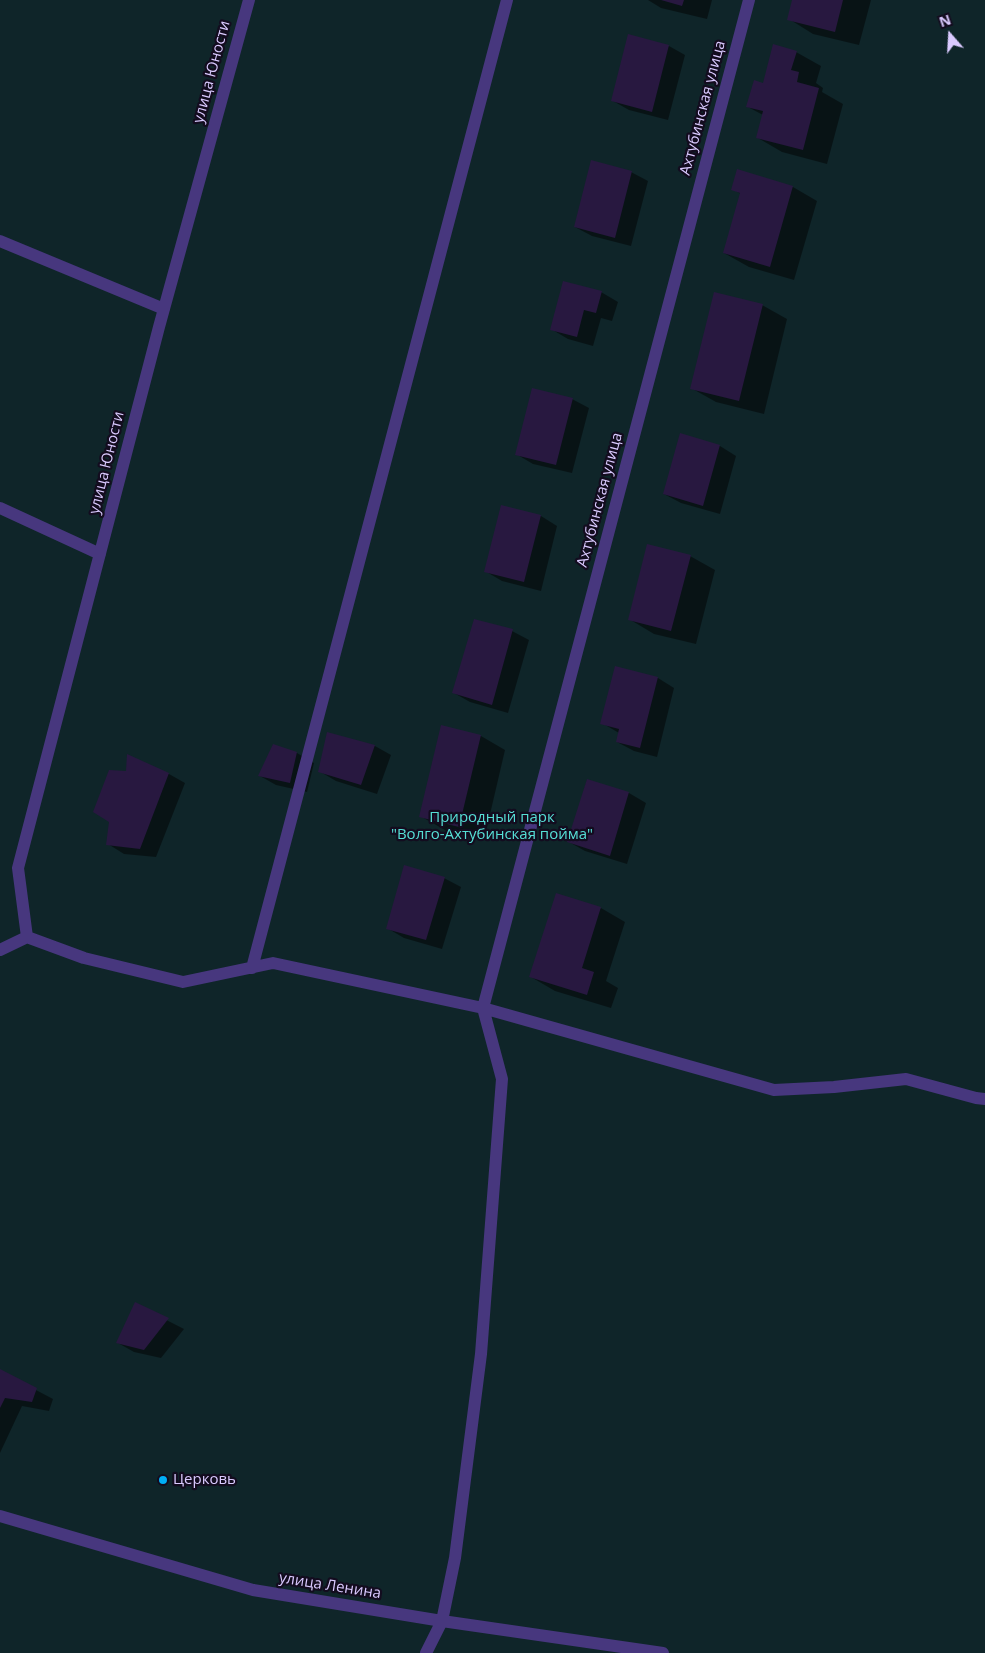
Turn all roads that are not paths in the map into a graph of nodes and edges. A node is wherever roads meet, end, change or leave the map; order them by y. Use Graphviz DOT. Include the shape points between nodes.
graph roads {
  1 [pos="249,0"];
  2 [pos="507,0"];
  3 [pos="749,0"];
  4 [pos="0,241"];
  5 [pos="164,309"];
  6 [pos="0,508"];
  7 [pos="100,554"];
  8 [pos="26,937"];
  9 [pos="0,950"];
  10 [pos="252,968"];
  11 [pos="483,1008"];
  12 [pos="985,1099"];
  13 [pos="0,1516"];
  14 [pos="442,1621"];
  15 [pos="426,1653"];
  16 [pos="663,1653"];
  1 -- 5 [label="street, улица Юности"];
  2 -- 10 [label="street"];
  3 -- 11 [label="street, Ахтубинская улица"];
  4 -- 5 [label="street"];
  5 -- 7 [label="street, улица Юности"];
  6 -- 7 [label="street"];
  7 -- 8 [label="street, улица Юности" via="18,868"];
  8 -- 9 [label="street"];
  8 -- 10 [label="street" via="84,958 183,982"];
  10 -- 11 [label="street" via="273,963"];
  11 -- 12 [label="street" via="774,1090 834,1088 906,1079"];
  11 -- 14 [label="street" via="502,1079 481,1354 455,1558"];
  13 -- 14 [label="street, улица Ленина" via="254,1590"];
  14 -- 15 [label="street"];
  14 -- 16 [label="street, улица Ленина"];
}
